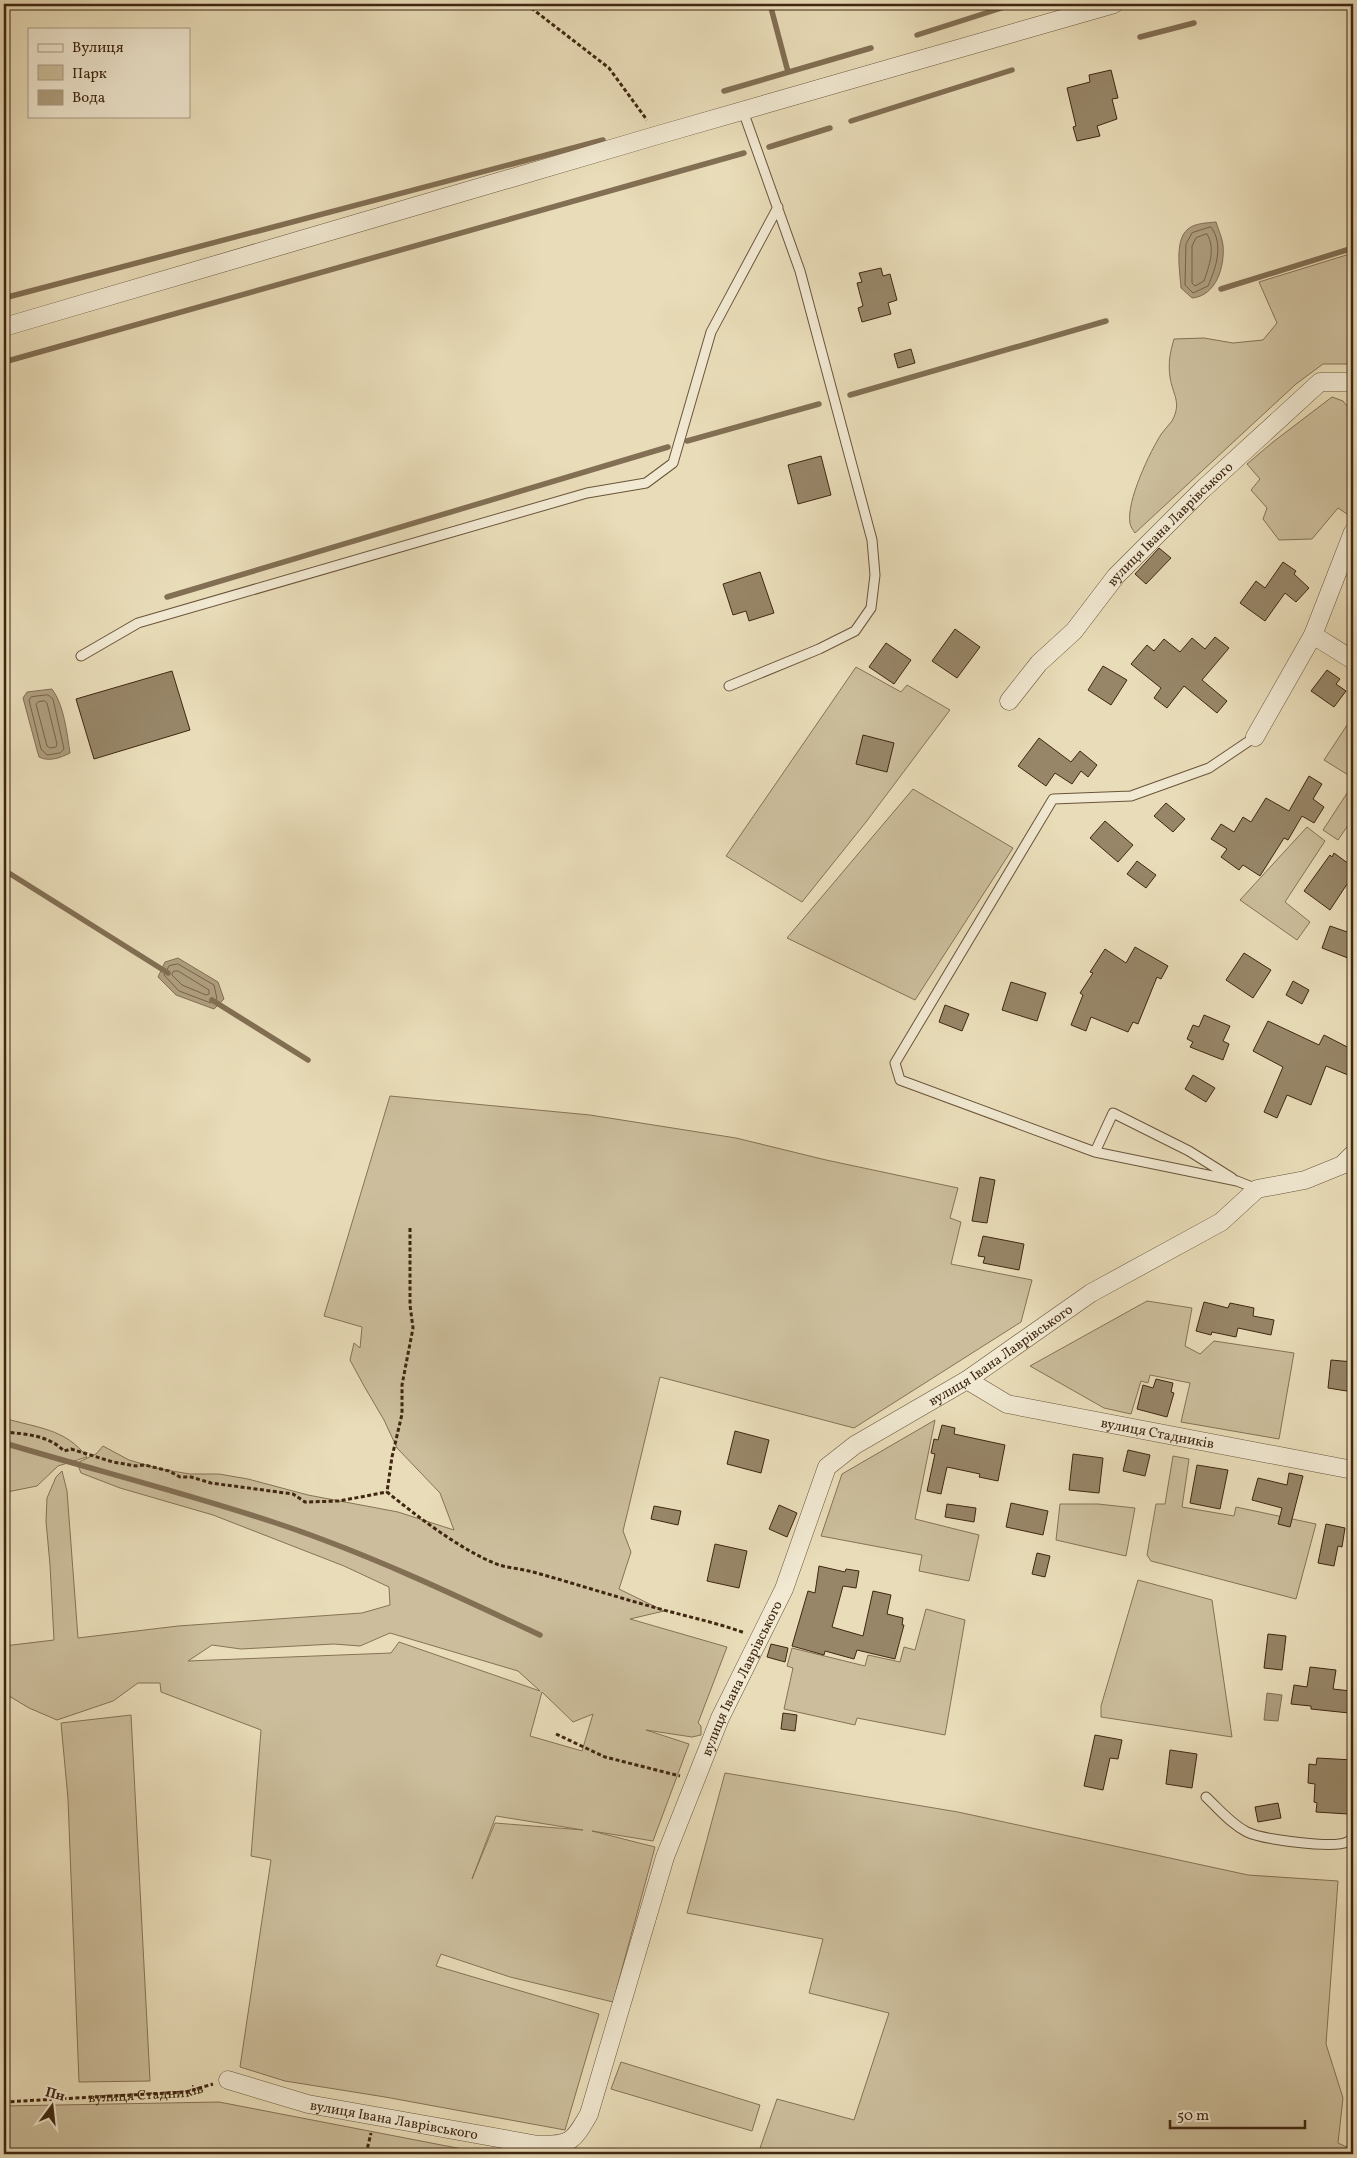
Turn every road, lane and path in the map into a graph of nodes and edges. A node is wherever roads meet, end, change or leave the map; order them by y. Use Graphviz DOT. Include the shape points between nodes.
graph roads {
  1 [pos="526,4"];
  2 [pos="1114,4"];
  3 [pos="744,111"];
  4 [pos="658,135"];
  5 [pos="778,207"];
  6 [pos="4,327"];
  7 [pos="1353,382"];
  8 [pos="1353,532"];
  9 [pos="1313,635"];
  10 [pos="82,656"];
  11 [pos="1353,660"];
  12 [pos="729,686"];
  13 [pos="1009,701"];
  14 [pos="1255,737"];
  15 [pos="1095,1152"];
  16 [pos="1353,1154"];
  17 [pos="1237,1181"];
  18 [pos="1257,1189"];
  19 [pos="410,1228"];
  20 [pos="967,1380"];
  21 [pos="4,1432"];
  22 [pos="1353,1470"];
  23 [pos="387,1492"];
  24 [pos="759,1639"];
  25 [pos="556,1734"];
  26 [pos="696,1780"];
  27 [pos="1206,1797"];
  28 [pos="1353,1837"];
  29 [pos="228,2080"];
  30 [pos="4,2102"];
  31 [pos="375,2116"];
  32 [pos="366,2154"];
  1 -- 4 [label="path" via="609,68"];
  2 -- 3 [label="street"];
  3 -- 4 [label="street"];
  3 -- 5 [label="lane"];
  4 -- 6 [label="street"];
  5 -- 10 [label="lane" via="712,332 673,463 646,483 587,493 138,623"];
  5 -- 12 [label="lane" via="800,271 872,540 875,576 871,608 855,630 819,649"];
  7 -- 13 [label="street, вулиця Івана Лаврівського" via="1320,382 1202,490 1116,576 1074,630 1039,663"];
  8 -- 9 [label="street"];
  9 -- 11 [label="street"];
  9 -- 14 [label="street"];
  14 -- 15 [label="lane" via="1209,768 1131,796 1053,799 895,1063 900,1080"];
  15 -- 17 [label="lane"];
  15 -- 17 [label="lane" via="1113,1113 1189,1151"];
  16 -- 18 [label="street" via="1342,1165 1304,1180"];
  17 -- 18 [label="lane"];
  18 -- 20 [label="street, вулиця Івана Лаврівського" via="1221,1222 1091,1293"];
  19 -- 23 [label="path" via="410,1305 414,1328 402,1385 402,1414"];
  20 -- 22 [label="street, вулиця Стадників" via="1007,1404"];
  20 -- 24 [label="street, вулиця Івана Лаврівського" via="855,1445 827,1466 784,1588"];
  21 -- 23 [label="path" via="55,1442 64,1451 71,1449 113,1462 145,1465 211,1484 293,1494 305,1502 339,1501"];
  23 -- 24 [label="path" via="411,1512 499,1565 729,1627"];
  24 -- 26 [label="street, вулиця Івана Лаврівського" via="720,1718"];
  25 -- 26 [label="path" via="604,1757"];
  26 -- 31 [label="street, вулиця Івана Лаврівського" via="665,1857 589,2114 577,2136 562,2145 538,2145"];
  27 -- 28 [label="lane" via="1248,1833 1271,1839 1327,1844 1347,1842"];
  29 -- 30 [label="path, вулиця Стадників" via="186,2092"];
  29 -- 31 [label="street, вулиця Івана Лаврівського" via="308,2104"];
  31 -- 32 [label="path"];
}
